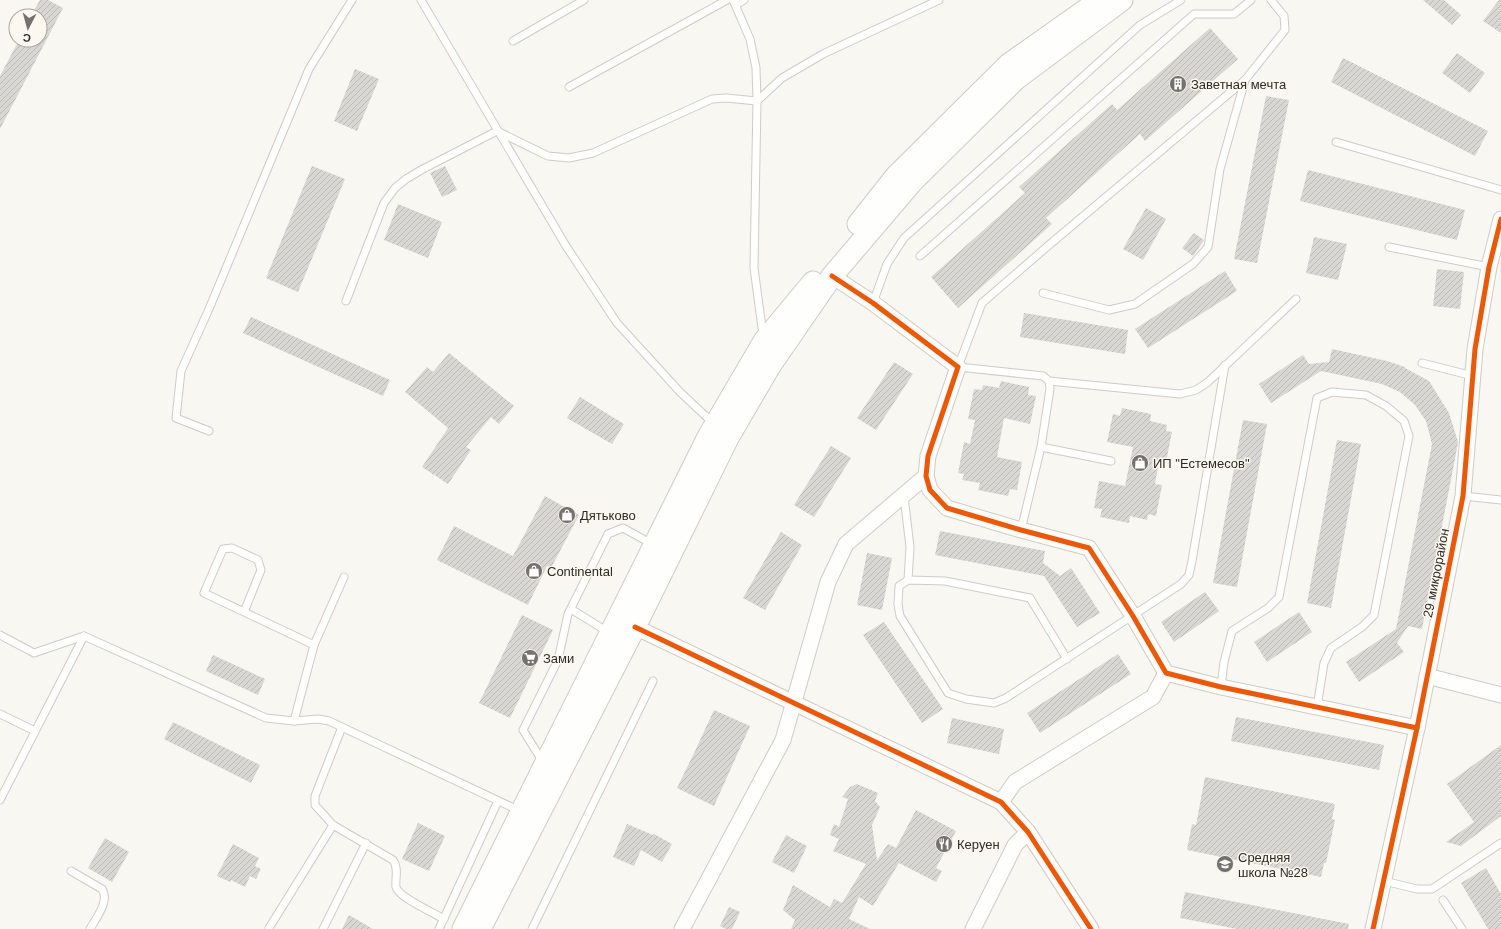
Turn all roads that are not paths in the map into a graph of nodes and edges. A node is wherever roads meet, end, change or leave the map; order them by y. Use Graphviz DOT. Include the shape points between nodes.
graph roads {
  1 [pos="352,0"];
  2 [pos="421,0"];
  3 [pos="584,0"];
  4 [pos="727,0"];
  5 [pos="744,0"];
  6 [pos="939,0"];
  7 [pos="1099,0"];
  8 [pos="1122,0"];
  9 [pos="1181,0"];
  10 [pos="1251,0"];
  11 [pos="1271,0"];
  12 [pos="734,2"];
  13 [pos="513,41"];
  14 [pos="1245,80"];
  15 [pos="570,87"];
  16 [pos="757,101"];
  17 [pos="498,132"];
  18 [pos="1336,142"];
  19 [pos="1501,190"];
  20 [pos="1501,219"];
  21 [pos="1389,247"];
  22 [pos="920,256"];
  23 [pos="1489,267"];
  24 [pos="827,273"];
  25 [pos="1043,293"];
  26 [pos="1296,299"];
  27 [pos="346,301"];
  28 [pos="873,303"];
  29 [pos="764,341"];
  30 [pos="1422,363"];
  31 [pos="1225,366"];
  32 [pos="958,367"];
  33 [pos="1473,376"];
  34 [pos="1049,381"];
  35 [pos="209,431"];
  36 [pos="722,432"];
  37 [pos="1041,448"];
  38 [pos="1111,462"];
  39 [pos="926,476"];
  40 [pos="904,496"];
  41 [pos="1463,496"];
  42 [pos="1501,500"];
  43 [pos="1021,530"];
  44 [pos="654,545"];
  45 [pos="344,577"];
  46 [pos="908,580"];
  47 [pos="571,609"];
  48 [pos="244,612"];
  49 [pos="1133,616"];
  50 [pos="621,627"];
  51 [pos="0,635"];
  52 [pos="84,636"];
  53 [pos="314,645"];
  54 [pos="1067,659"];
  55 [pos="1166,673"];
  56 [pos="1427,676"];
  57 [pos="653,681"];
  58 [pos="1221,687"];
  59 [pos="1501,695"];
  60 [pos="795,703"];
  61 [pos="1317,707"];
  62 [pos="0,714"];
  63 [pos="294,721"];
  64 [pos="342,727"];
  65 [pos="1417,728"];
  66 [pos="35,731"];
  67 [pos="544,764"];
  68 [pos="0,800"];
  69 [pos="498,801"];
  70 [pos="1001,802"];
  71 [pos="520,812"];
  72 [pos="333,825"];
  73 [pos="1028,832"];
  74 [pos="1501,843"];
  75 [pos="366,844"];
  76 [pos="71,871"];
  77 [pos="1384,881"];
  78 [pos="1443,900"];
  79 [pos="444,919"];
  80 [pos="269,928"];
  81 [pos="90,929"];
  82 [pos="323,929"];
  83 [pos="439,929"];
  84 [pos="463,929"];
  85 [pos="480,929"];
  86 [pos="532,929"];
  87 [pos="682,929"];
  88 [pos="973,929"];
  89 [pos="1091,929"];
  90 [pos="1376,929"];
  91 [pos="1462,929"];
  1 -- 35 [label="lane" via="309,69 181,371 176,418"];
  2 -- 17 [label="lane"];
  3 -- 13 [label="lane"];
  4 -- 15 [label="lane"];
  5 -- 12 [label="lane"];
  6 -- 16 [label="lane" via="823,54 782,78"];
  7 -- 24 [label="main road" via="1010,64 896,176"];
  8 -- 24 [label="main road" via="1016,79 913,181"];
  9 -- 28 [label="lane" via="1140,25 904,238 887,264"];
  10 -- 22 [label="lane" via="1234,14 1194,14"];
  11 -- 14 [label="lane" via="1284,16 1285,30"];
  12 -- 16 [label="lane" via="750,38 756,68"];
  14 -- 25 [label="lane" via="1220,169 1208,247 1193,264 1135,304 1109,310"];
  14 -- 32 [label="lane" via="982,304"];
  16 -- 17 [label="lane" via="726,98 712,100 593,153 569,158 548,156"];
  16 -- 29 [label="lane" via="754,268"];
  17 -- 27 [label="lane" via="423,169 395,188 384,203"];
  17 -- 36 [label="lane" via="566,246 617,323 680,392"];
  18 -- 19 [label="lane"];
  20 -- 23 [label="street, 29 микрорайон"];
  21 -- 23 [label="lane"];
  23 -- 33 [label="street, 29 микрорайон"];
  24 -- 28 [label="street"];
  24 -- 29 [label="main road"];
  24 -- 36 [label="main road" via="770,366"];
  26 -- 31 [label="lane"];
  28 -- 32 [label="street"];
  29 -- 36 [label="main road"];
  30 -- 33 [label="lane"];
  31 -- 34 [label="lane" via="1196,390 1180,394"];
  31 -- 49 [label="lane" via="1189,575 1181,584"];
  32 -- 34 [label="lane" via="1043,376"];
  32 -- 39 [label="street" via="928,456"];
  33 -- 41 [label="street, 29 микрорайон"];
  34 -- 37 [label="lane"];
  36 -- 44 [label="main road" via="709,435"];
  36 -- 50 [label="main road"];
  37 -- 38 [label="lane"];
  37 -- 43 [label="lane"];
  39 -- 40 [label="street"];
  39 -- 43 [label="street" via="930,490 947,508"];
  40 -- 46 [label="lane" via="910,547"];
  40 -- 60 [label="street" via="846,544 828,582"];
  41 -- 42 [label="lane"];
  41 -- 56 [label="street, 29 микрорайон"];
  43 -- 49 [label="street" via="1089,548"];
  44 -- 47 [label="lane" via="623,528 608,534"];
  44 -- 50 [label="main road"];
  45 -- 53 [label="lane"];
  46 -- 54 [label="lane" via="945,581 1030,598"];
  46 -- 54 [label="lane" via="900,586 900,616 948,693 966,700 994,703"];
  47 -- 50 [label="lane"];
  47 -- 67 [label="lane" via="558,660 523,730"];
  48 -- 48 [label="lane" via="261,570 260,565 258,560 232,548 223,549 204,593"];
  48 -- 53 [label="lane"];
  49 -- 54 [label="lane"];
  49 -- 55 [label="street"];
  50 -- 60 [label="street"];
  50 -- 67 [label="main road"];
  50 -- 85 [label="main road"];
  51 -- 52 [label="lane" via="34,654"];
  52 -- 63 [label="lane" via="266,718"];
  52 -- 66 [label="lane"];
  53 -- 63 [label="lane"];
  55 -- 58 [label="street"];
  55 -- 70 [label="street" via="1153,697 1015,782"];
  56 -- 59 [label="street"];
  56 -- 65 [label="street, 29 микрорайон"];
  57 -- 86 [label="lane"];
  58 -- 61 [label="street"];
  58 -- 61 [label="lane" via="1232,631 1268,608 1279,597 1317,398 1332,392 1366,395 1386,406 1404,421 1409,436 1374,615 1362,627 1331,648 1324,664"];
  60 -- 70 [label="street"];
  60 -- 87 [label="street" via="783,740"];
  61 -- 65 [label="street"];
  62 -- 66 [label="lane"];
  63 -- 64 [label="lane" via="318,719"];
  64 -- 69 [label="lane"];
  64 -- 72 [label="lane" via="314,801"];
  65 -- 77 [label="street, 29 микрорайон"];
  66 -- 68 [label="lane"];
  67 -- 71 [label="main road"];
  69 -- 71 [label="lane"];
  69 -- 79 [label="lane"];
  70 -- 73 [label="street"];
  71 -- 84 [label="main road"];
  72 -- 75 [label="lane"];
  72 -- 80 [label="lane"];
  73 -- 88 [label="street" via="1015,845"];
  73 -- 89 [label="street"];
  74 -- 77 [label="lane" via="1432,889 1418,890"];
  75 -- 79 [label="lane" via="396,863 396,887 401,895"];
  75 -- 82 [label="lane"];
  76 -- 81 [label="lane" via="102,889 105,894"];
  77 -- 90 [label="street, 29 микрорайон"];
  78 -- 91 [label="lane"];
  79 -- 83 [label="lane"];
}
